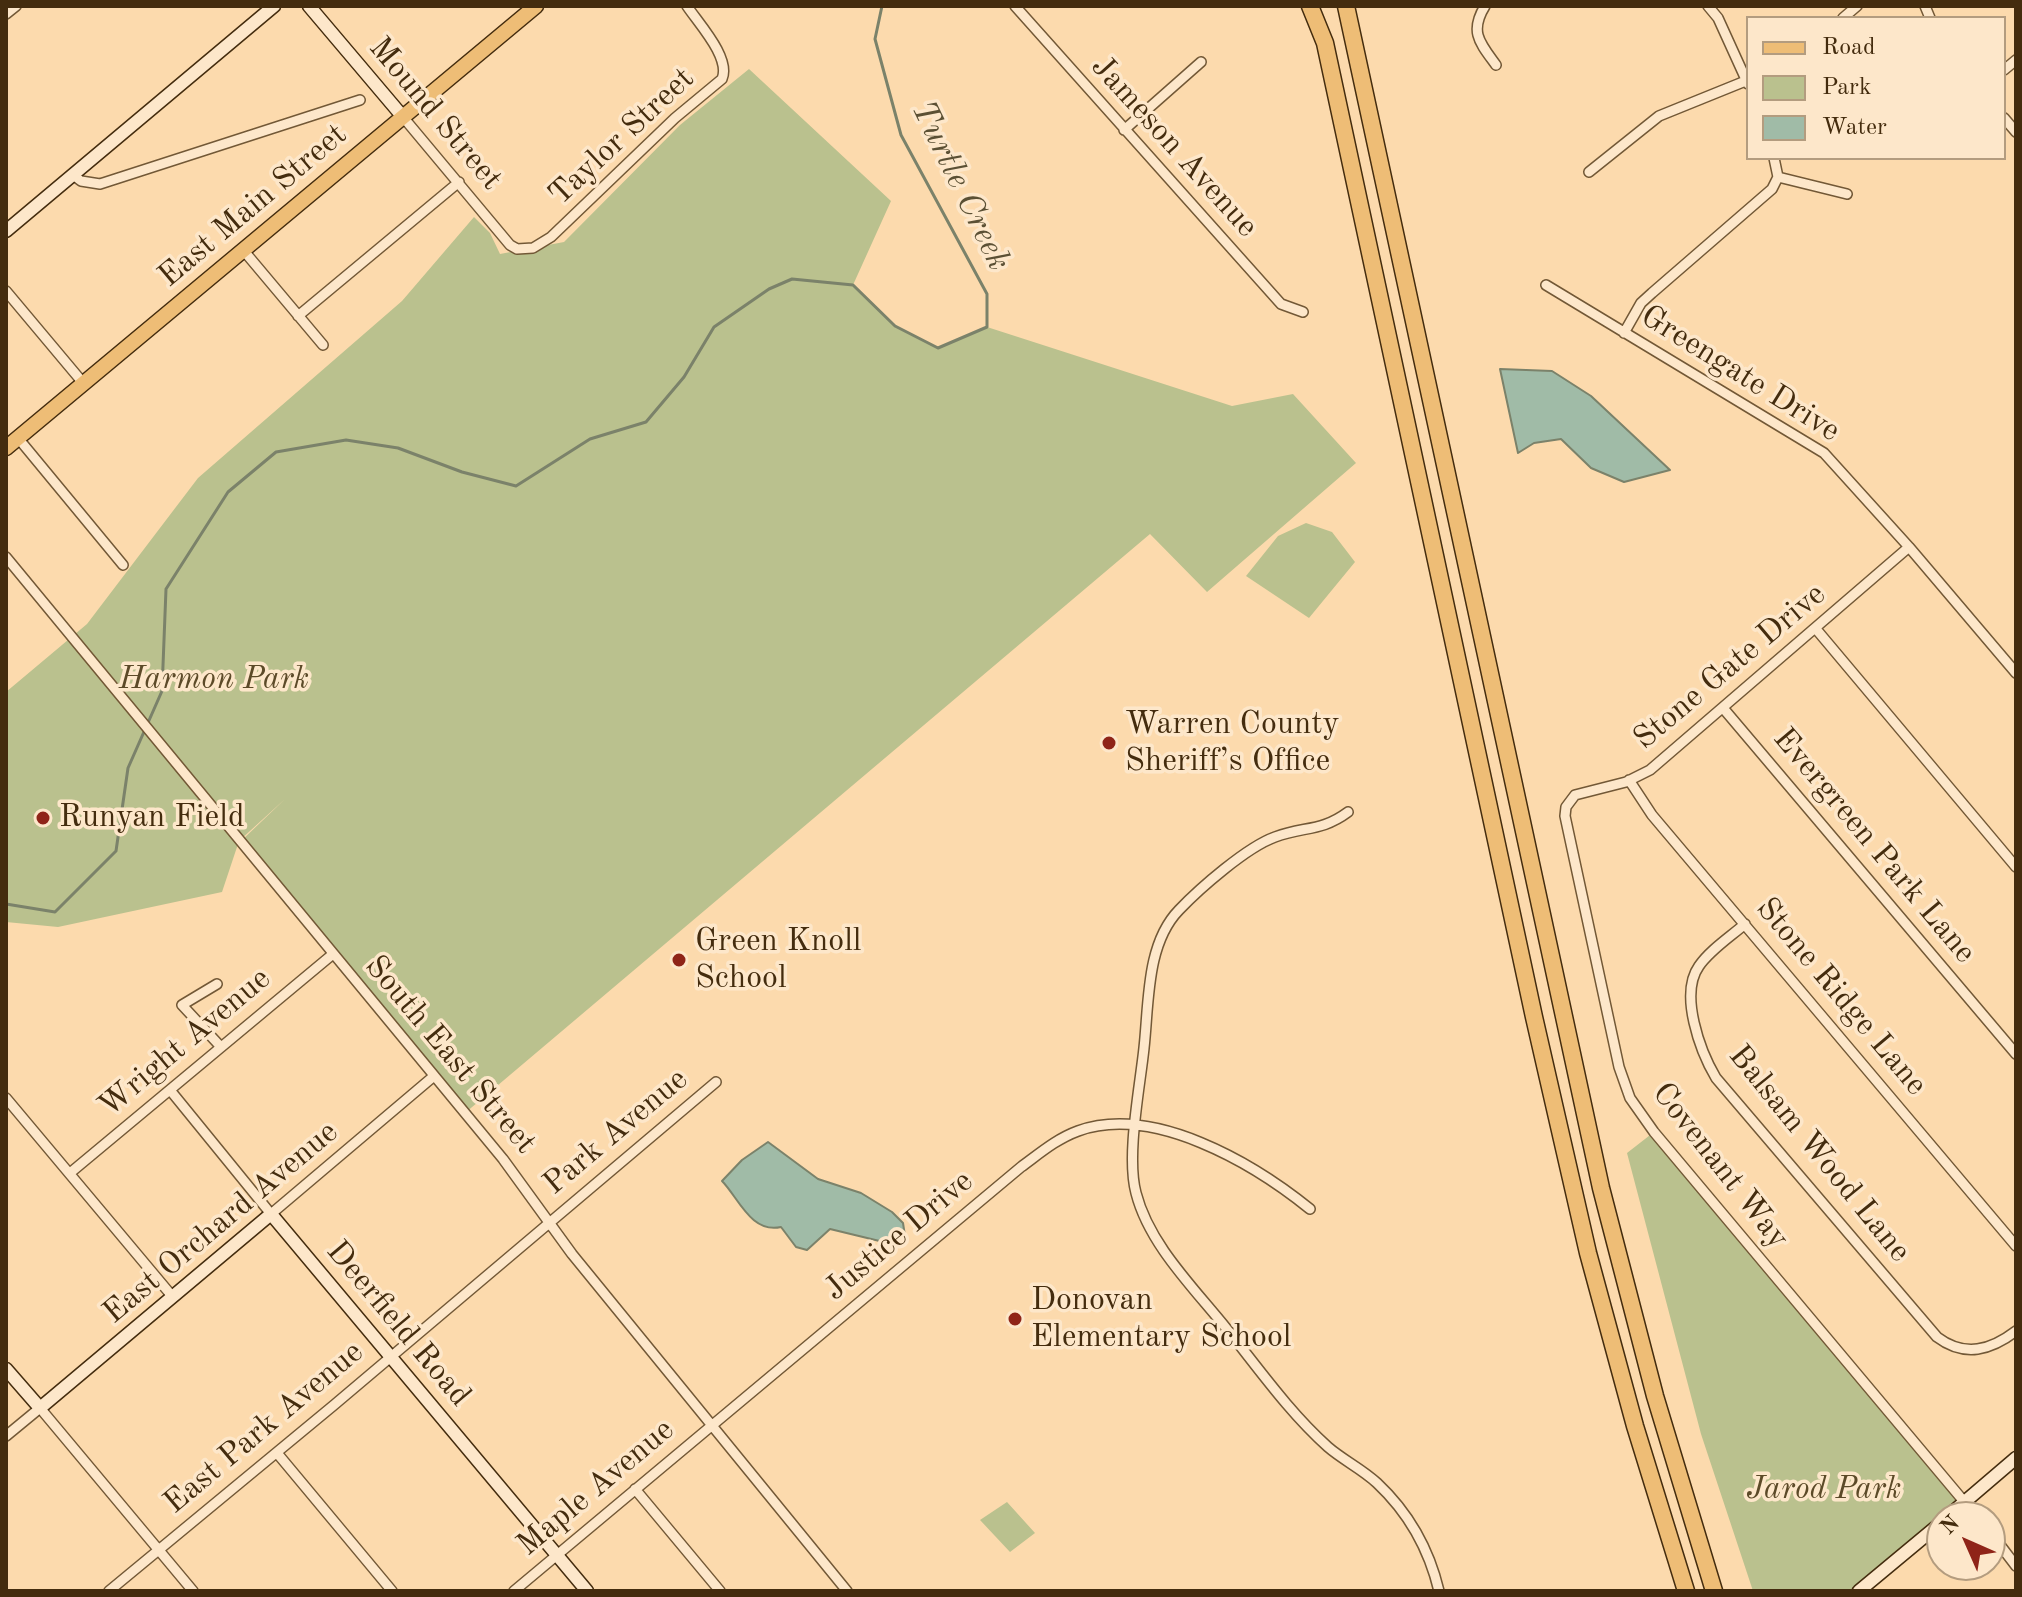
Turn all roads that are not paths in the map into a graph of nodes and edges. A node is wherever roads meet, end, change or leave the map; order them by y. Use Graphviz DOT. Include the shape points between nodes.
graph roads {
  1 [pos="16,6"];
  2 [pos="274,6"];
  3 [pos="309,6"];
  4 [pos="536,6"];
  5 [pos="687,6"];
  6 [pos="1015,6"];
  7 [pos="1310,6"];
  8 [pos="1317,6"];
  9 [pos="1346,6"];
  10 [pos="1485,6"];
  11 [pos="1708,6"];
  12 [pos="6,14"];
  13 [pos="1325,43"];
  14 [pos="1201,62"];
  15 [pos="1496,65"];
  16 [pos="1746,77"];
  17 [pos="1746,82"];
  18 [pos="360,100"];
  19 [pos="403,117"];
  20 [pos="1124,130"];
  21 [pos="1774,160"];
  22 [pos="1589,172"];
  23 [pos="73,175"];
  24 [pos="1778,177"];
  25 [pos="459,182"];
  26 [pos="1847,194"];
  27 [pos="6,231"];
  28 [pos="524,249"];
  29 [pos="244,251"];
  30 [pos="1546,285"];
  31 [pos="6,291"];
  32 [pos="1303,312"];
  33 [pos="298,316"];
  34 [pos="1624,333"];
  35 [pos="323,345"];
  36 [pos="84,384"];
  37 [pos="12,443"];
  38 [pos="1909,547"];
  39 [pos="6,557"];
  40 [pos="123,565"];
  41 [pos="1816,629"];
  42 [pos="2016,673"];
  43 [pos="1723,708"];
  44 [pos="1629,780"];
  45 [pos="1569,800"];
  46 [pos="1348,812"];
  47 [pos="2016,867"];
  48 [pos="1745,924"];
  49 [pos="333,954"];
  50 [pos="217,984"];
  51 [pos="221,1047"];
  52 [pos="2016,1054"];
  53 [pos="434,1076"];
  54 [pos="716,1082"];
  55 [pos="170,1090"];
  56 [pos="6,1098"];
  57 [pos="1136,1124"];
  58 [pos="70,1173"];
  59 [pos="1310,1209"];
  60 [pos="271,1214"];
  61 [pos="550,1221"];
  62 [pos="2016,1246"];
  63 [pos="172,1296"];
  64 [pos="2016,1331"];
  65 [pos="391,1355"];
  66 [pos="6,1369"];
  67 [pos="40,1408"];
  68 [pos="712,1426"];
  69 [pos="6,1436"];
  70 [pos="277,1453"];
  71 [pos="2016,1458"];
  72 [pos="635,1489"];
  73 [pos="1964,1501"];
  74 [pos="1966,1501"];
  75 [pos="1926,1535"];
  76 [pos="159,1550"];
  77 [pos="557,1554"];
  78 [pos="109,1591"];
  79 [pos="193,1591"];
  80 [pos="392,1591"];
  81 [pos="514,1591"];
  82 [pos="587,1591"];
  83 [pos="720,1591"];
  84 [pos="847,1591"];
  85 [pos="1439,1591"];
  86 [pos="1686,1591"];
  87 [pos="1714,1591"];
  88 [pos="1859,1591"];
  1 -- 12 [label="street"];
  2 -- 23 [label="street"];
  3 -- 19 [label="street, Mound Street"];
  4 -- 19 [label="main road, East Main Street"];
  5 -- 28 [label="street, Taylor Street" via="722,57 722,79 551,237"];
  6 -- 20 [label="street, Jameson Avenue"];
  7 -- 13 [label="highway"];
  8 -- 13 [label="highway"];
  9 -- 87 [label="highway" via="1601,1188 1655,1396"];
  10 -- 15 [label="street" via="1477,36"];
  11 -- 16 [label="street"];
  13 -- 86 [label="highway" via="1562,1145 1612,1346"];
  14 -- 20 [label="street"];
  17 -- 22 [label="street" via="1659,116"];
  18 -- 23 [label="street" via="100,184"];
  19 -- 25 [label="street, Mound Street"];
  19 -- 29 [label="main road, East Main Street"];
  20 -- 32 [label="street, Jameson Avenue" via="1281,304"];
  21 -- 24 [label="street"];
  23 -- 27 [label="street"];
  24 -- 26 [label="street"];
  24 -- 34 [label="street" via="1764,198 1641,303"];
  25 -- 28 [label="street, Mound Street" via="505,240"];
  25 -- 33 [label="street"];
  29 -- 33 [label="street"];
  29 -- 36 [label="main road, East Main Street"];
  30 -- 34 [label="street, Greengate Drive"];
  31 -- 36 [label="street"];
  33 -- 35 [label="street"];
  34 -- 38 [label="street, Greengate Drive" via="1824,453"];
  36 -- 37 [label="main road, East Main Street"];
  37 -- 40 [label="street"];
  38 -- 41 [label="street, Stone Gate Drive"];
  38 -- 42 [label="street, Greengate Drive"];
  39 -- 49 [label="street, South East Street"];
  41 -- 43 [label="street, Stone Gate Drive"];
  41 -- 47 [label="street"];
  43 -- 44 [label="street, Stone Gate Drive" via="1650,770"];
  43 -- 52 [label="street, Evergreen Park Lane"];
  44 -- 45 [label="street, Stone Gate Drive"];
  44 -- 48 [label="street, Stone Ridge Lane" via="1652,815"];
  45 -- 73 [label="street, Covenant Way" via="1565,816 1630,1098"];
  46 -- 57 [label="street" via="1317,829 1263,841 1172,917 1155,956"];
  48 -- 62 [label="street, Stone Ridge Lane"];
  48 -- 64 [label="street, Balsam Wood Lane" via="1703,961 1692,979 1693,1013 1716,1078 1937,1337 1955,1348 1976,1351"];
  49 -- 51 [label="street, Wright Avenue"];
  49 -- 53 [label="street, South East Street"];
  50 -- 51 [label="street" via="182,1005"];
  51 -- 55 [label="street, Wright Avenue"];
  53 -- 60 [label="street, East Orchard Avenue"];
  53 -- 61 [label="street, South East Street"];
  54 -- 61 [label="street, Park Avenue"];
  55 -- 58 [label="street, Wright Avenue"];
  55 -- 60 [label="street, Deerfield Road"];
  56 -- 58 [label="street"];
  57 -- 59 [label="street, Justice Drive" via="1211,1149"];
  57 -- 68 [label="street, Justice Drive" via="1094,1126 1049,1146"];
  57 -- 85 [label="street" via="1135,1190 1168,1255 1303,1424 1378,1483 1415,1528 1433,1562"];
  58 -- 63 [label="street"];
  60 -- 63 [label="street, East Orchard Avenue"];
  60 -- 65 [label="street, Deerfield Road"];
  61 -- 65 [label="street, East Park Avenue"];
  61 -- 68 [label="street, South East Street"];
  63 -- 67 [label="street, East Orchard Avenue"];
  65 -- 70 [label="street, East Park Avenue"];
  65 -- 77 [label="street, Deerfield Road"];
  66 -- 67 [label="street"];
  67 -- 69 [label="street"];
  67 -- 76 [label="street"];
  68 -- 72 [label="street, Maple Avenue"];
  68 -- 84 [label="street, South East Street"];
  70 -- 76 [label="street, East Park Avenue"];
  70 -- 80 [label="street"];
  71 -- 74 [label="street"];
  72 -- 77 [label="street, Maple Avenue"];
  72 -- 83 [label="street"];
  75 -- 88 [label="street"];
  76 -- 78 [label="street, East Park Avenue"];
  76 -- 79 [label="street"];
  77 -- 81 [label="street, Maple Avenue"];
  77 -- 82 [label="street, Deerfield Road"];
}
